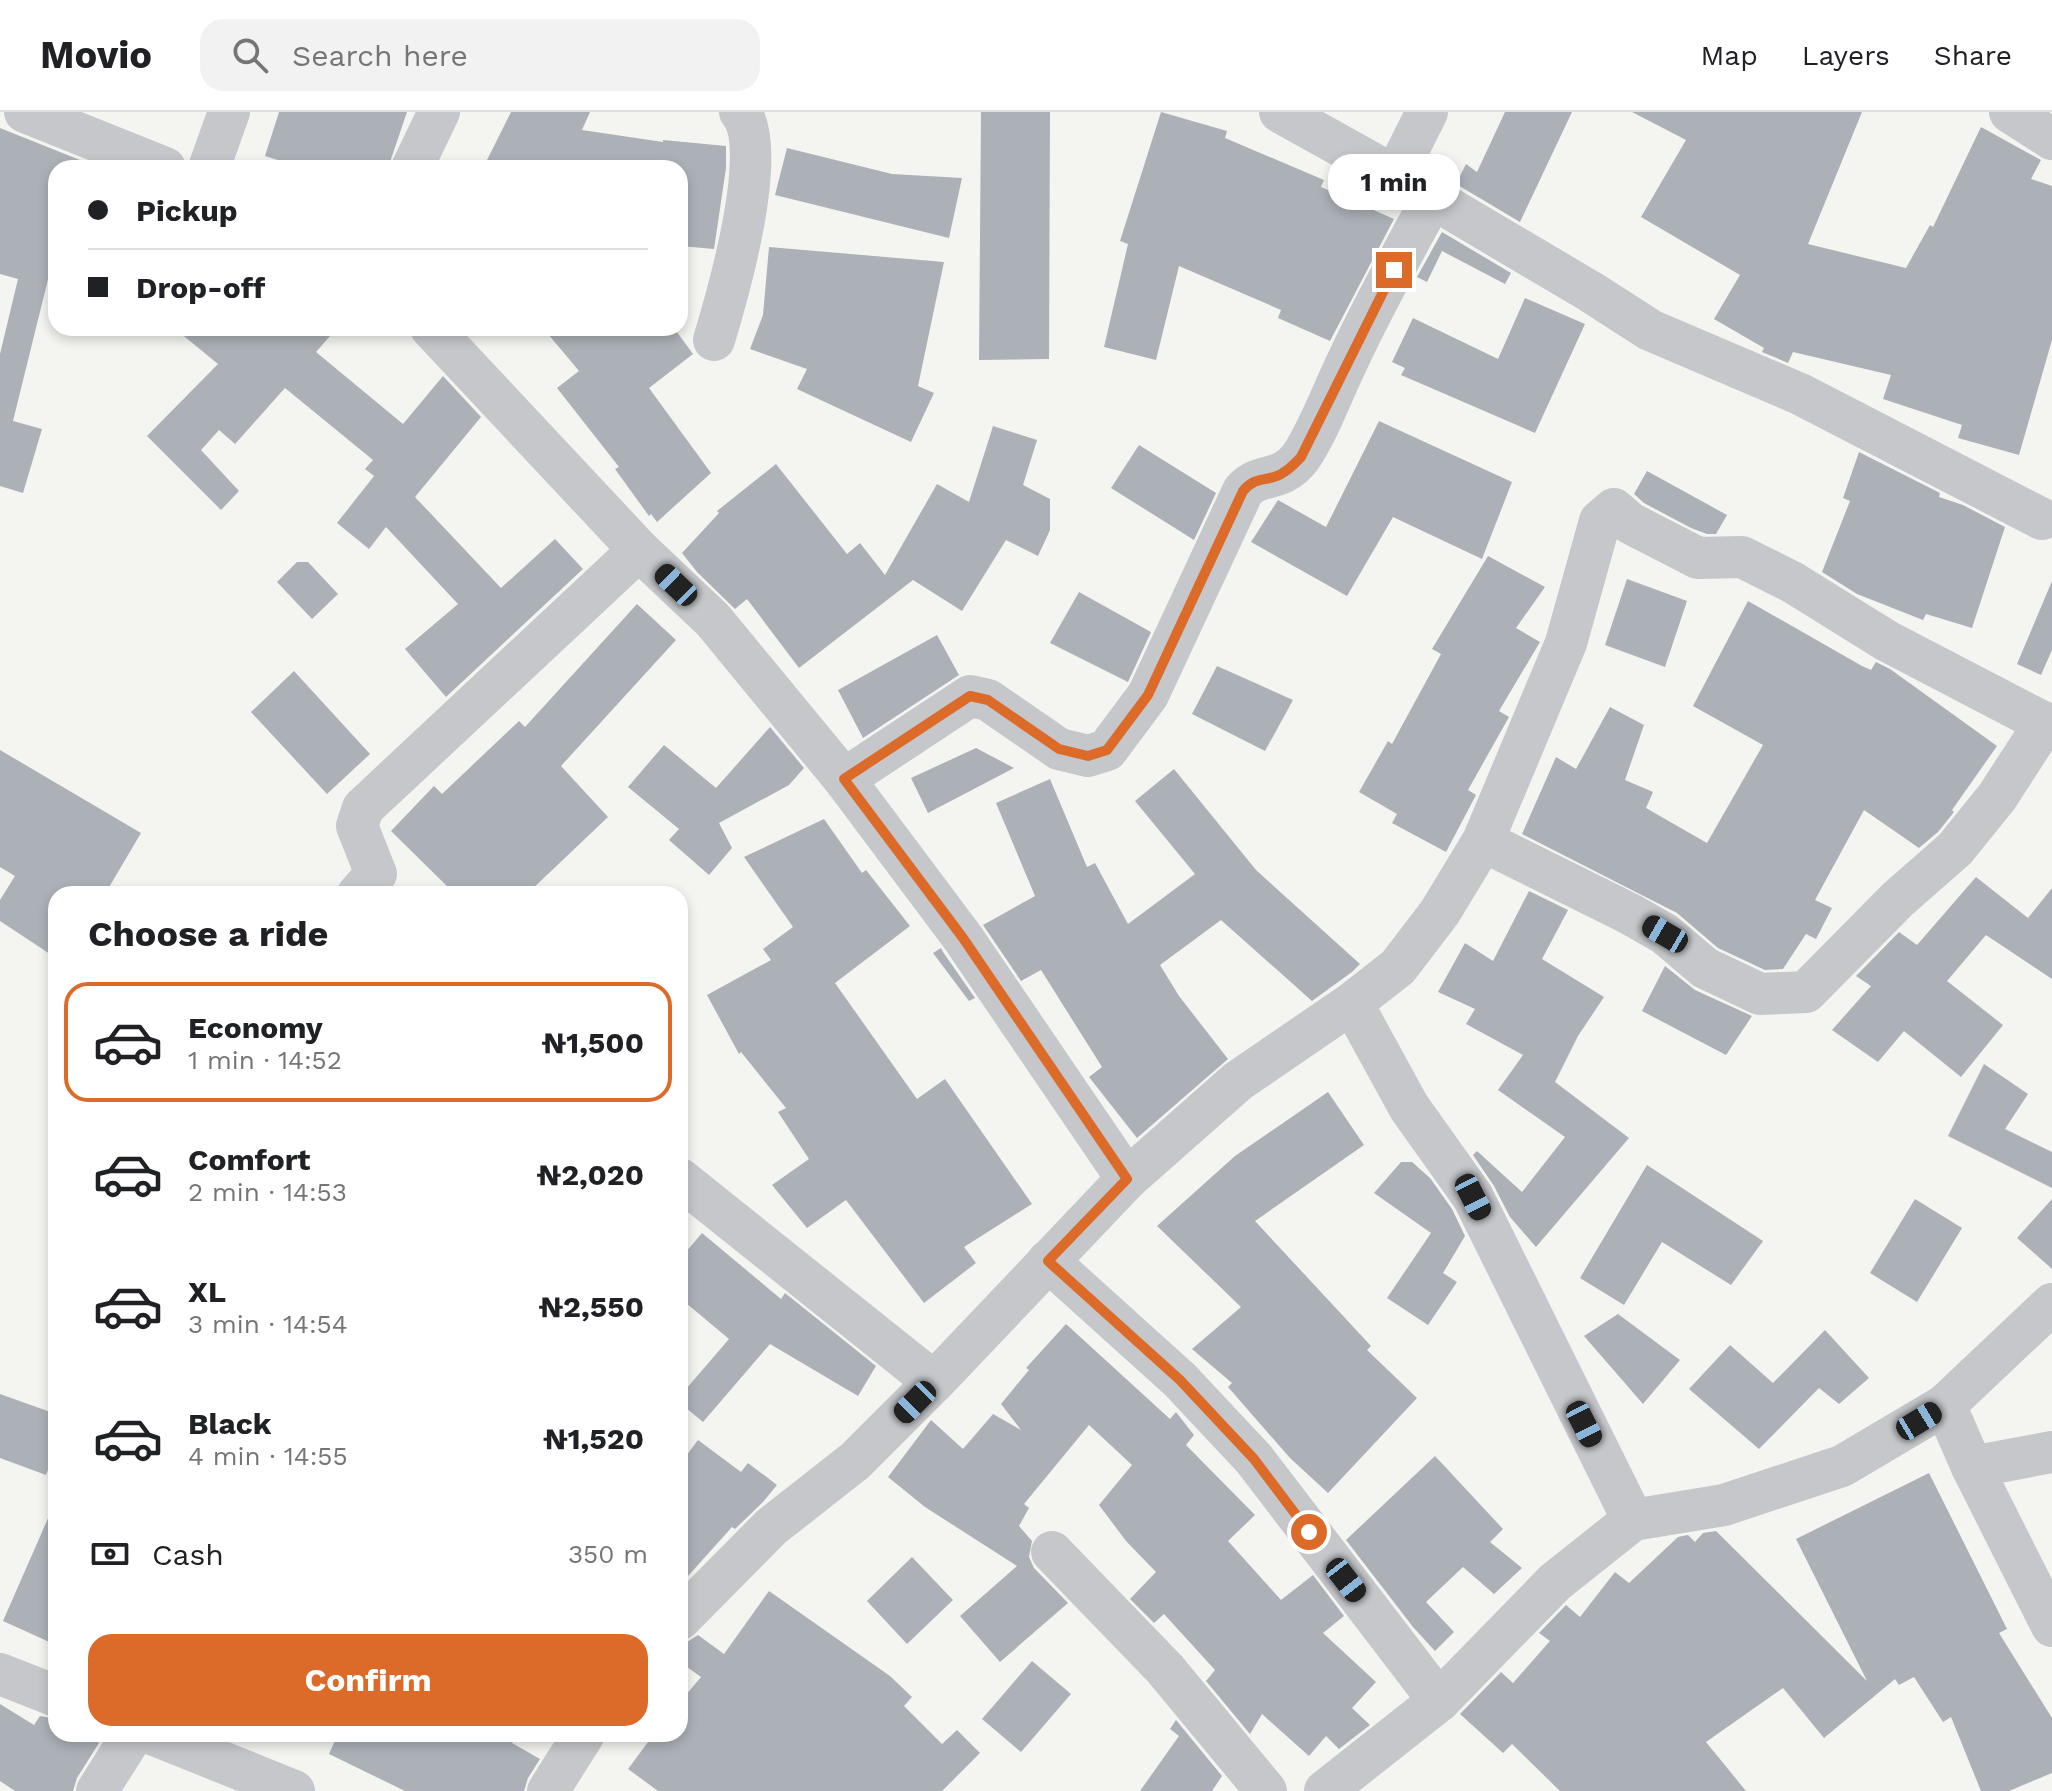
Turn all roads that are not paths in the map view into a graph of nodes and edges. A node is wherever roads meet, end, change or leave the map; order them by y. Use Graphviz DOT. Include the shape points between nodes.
graph roads {
  1 [pos="25,112"];
  2 [pos="229,112"];
  3 [pos="439,112"];
  4 [pos="740,112"];
  5 [pos="1280,112"];
  6 [pos="1427,112"];
  7 [pos="2010,112"];
  8 [pos="2052,139"];
  9 [pos="145,160"];
  10 [pos="212,160"];
  11 [pos="416,160"];
  12 [pos="1395,176"];
  13 [pos="1432,199"];
  14 [pos="438,336"];
  15 [pos="714,340"];
  16 [pos="2042,519"];
  17 [pos="639,550"];
  18 [pos="2048,725"];
  19 [pos="844,779"];
  20 [pos="1483,841"];
  21 [pos="376,886"];
  22 [pos="1352,1003"];
  23 [pos="1127,1179"];
  24 [pos="688,1185"];
  25 [pos="1048,1261"];
  26 [pos="2052,1304"];
  27 [pos="934,1382"];
  28 [pos="1945,1405"];
  29 [pos="2052,1452"];
  30 [pos="1972,1467"];
  31 [pos="1633,1520"];
  32 [pos="1052,1552"];
  33 [pos="688,1611"];
  34 [pos="2052,1626"];
  35 [pos="0,1674"];
  36 [pos="48,1693"];
  37 [pos="1439,1701"];
  38 [pos="128,1742"];
  39 [pos="579,1742"];
  40 [pos="212,1745"];
  41 [pos="97,1791"];
  42 [pos="294,1791"];
  43 [pos="548,1791"];
  44 [pos="1266,1791"];
  45 [pos="1325,1791"];
  1 -- 9 [label="street"];
  2 -- 10 [label="street"];
  3 -- 11 [label="street"];
  4 -- 15 [label="street" via="749,132 750,167 737,265"];
  5 -- 12 [label="street"];
  6 -- 12 [label="street"];
  7 -- 8 [label="street"];
  12 -- 13 [label="street"];
  13 -- 16 [label="street" via="1650,330 1800,394"];
  13 -- 19 [label="street" via="1301,457 1284,472 1257,479 1243,491 1148,695 1107,750 1088,756 1059,749 988,700 970,696"];
  14 -- 17 [label="street"];
  17 -- 19 [label="street" via="713,620"];
  17 -- 21 [label="street" via="363,808 357,826"];
  18 -- 20 [label="street" via="1955,849 1806,992 1760,994 1705,968 1665,934 1630,914"];
  18 -- 20 [label="street" via="1887,641 1767,569 1742,557 1698,558 1630,523 1614,509 1600,521 1566,643"];
  19 -- 23 [label="street" via="963,938"];
  20 -- 22 [label="street" via="1440,912 1398,967"];
  22 -- 23 [label="street" via="1238,1081"];
  22 -- 31 [label="street" via="1409,1107 1473,1197"];
  23 -- 25 [label="street"];
  24 -- 27 [label="street"];
  25 -- 27 [label="street"];
  25 -- 37 [label="street" via="1180,1380 1254,1459"];
  26 -- 28 [label="street"];
  27 -- 33 [label="street" via="855,1461 771,1527"];
  28 -- 30 [label="street"];
  28 -- 31 [label="street" via="1842,1466 1724,1505"];
  29 -- 30 [label="street"];
  30 -- 34 [label="street"];
  31 -- 37 [label="street" via="1555,1582"];
  32 -- 44 [label="street" via="1165,1669"];
  35 -- 36 [label="street"];
  37 -- 45 [label="street"];
  38 -- 41 [label="street"];
  39 -- 43 [label="street"];
  40 -- 42 [label="street"];
}
